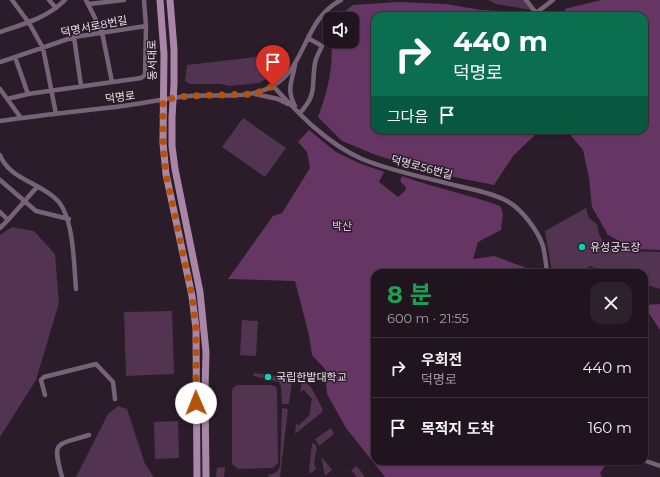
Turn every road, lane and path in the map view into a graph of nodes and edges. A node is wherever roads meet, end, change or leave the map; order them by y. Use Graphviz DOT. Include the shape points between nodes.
graph roads {
  1 [pos="12,0"];
  2 [pos="49,0"];
  3 [pos="65,0"];
  4 [pos="124,0"];
  5 [pos="144,0"];
  6 [pos="160,0"];
  7 [pos="170,0"];
  8 [pos="526,0"];
  9 [pos="553,0"];
  10 [pos="338,1"];
  11 [pos="87,2"];
  12 [pos="56,8"];
  13 [pos="535,12"];
  14 [pos="537,12"];
  15 [pos="29,23"];
  16 [pos="146,26"];
  17 [pos="0,32"];
  18 [pos="102,32"];
  19 [pos="74,37"];
  20 [pos="308,38"];
  21 [pos="43,48"];
  22 [pos="15,57"];
  23 [pos="0,62"];
  24 [pos="296,62"];
  25 [pos="112,82"];
  26 [pos="81,86"];
  27 [pos="273,86"];
  28 [pos="0,89"];
  29 [pos="52,91"];
  30 [pos="28,94"];
  31 [pos="255,94"];
  32 [pos="7,99"];
  33 [pos="173,99"];
  34 [pos="163,100"];
  35 [pos="299,112"];
  36 [pos="56,114"];
  37 [pos="21,118"];
  38 [pos="0,121"];
  39 [pos="0,155"];
  40 [pos="0,180"];
  41 [pos="37,187"];
  42 [pos="24,202"];
  43 [pos="0,212"];
  44 [pos="69,219"];
  45 [pos="8,220"];
  46 [pos="0,228"];
  47 [pos="546,269"];
  48 [pos="76,289"];
  49 [pos="45,395"];
  50 [pos="115,399"];
  51 [pos="89,435"];
  52 [pos="648,462"];
  53 [pos="660,466"];
  54 [pos="62,477"];
  55 [pos="197,477"];
  56 [pos="206,477"];
  1 -- 15 [label="street"];
  2 -- 12 [label="street"];
  3 -- 12 [label="street"];
  4 -- 11 [label="street"];
  5 -- 16 [label="street"];
  6 -- 34 [label="street, 동서대로" via="164,54"];
  7 -- 33 [label="street, 동서대로" via="174,49"];
  8 -- 13 [label="street"];
  9 -- 14 [label="street"];
  10 -- 20 [label="street, 덕명로" via="320,16"];
  11 -- 18 [label="street"];
  12 -- 15 [label="street"];
  15 -- 17 [label="street"];
  15 -- 21 [label="street"];
  16 -- 18 [label="street, 덕명서로8번길"];
  16 -- 25 [label="street" via="145,75 141,78"];
  18 -- 19 [label="street, 덕명서로8번길"];
  18 -- 25 [label="street"];
  19 -- 21 [label="street, 덕명서로8번길"];
  19 -- 26 [label="street"];
  20 -- 24 [label="street, 덕명로"];
  20 -- 35 [label="street" via="322,46 315,63 313,91 306,106"];
  21 -- 22 [label="street, 덕명서로8번길"];
  21 -- 29 [label="street"];
  22 -- 23 [label="street, 덕명서로8번길"];
  22 -- 30 [label="street"];
  24 -- 27 [label="street, 덕명로" via="285,77"];
  24 -- 35 [label="street" via="289,89"];
  25 -- 26 [label="street"];
  26 -- 29 [label="street"];
  27 -- 31 [label="street, 덕명로"];
  27 -- 35 [label="street, 덕명로56번길"];
  28 -- 32 [label="street"];
  29 -- 30 [label="street"];
  29 -- 36 [label="street"];
  30 -- 32 [label="street"];
  31 -- 33 [label="street, 덕명로" via="188,96"];
  31 -- 35 [label="street" via="278,99"];
  32 -- 37 [label="street"];
  33 -- 34 [label="street, 덕명로"];
  33 -- 56 [label="street, 동서대로" via="175,169 200,292 206,352"];
  34 -- 36 [label="street, 덕명로"];
  34 -- 55 [label="street, 동서대로" via="166,174 192,296 196,330"];
  35 -- 47 [label="street, 덕명로56번길" via="332,143 362,159 479,191 508,202 536,231 543,246"];
  36 -- 37 [label="street, 덕명로"];
  37 -- 38 [label="street, 덕명로"];
  39 -- 41 [label="street" via="7,167 16,175"];
  40 -- 42 [label="street"];
  41 -- 42 [label="street"];
  41 -- 44 [label="street" via="58,200"];
  42 -- 44 [label="street" via="41,214"];
  42 -- 45 [label="street"];
  43 -- 45 [label="street"];
  44 -- 48 [label="street"];
  45 -- 46 [label="street"];
  49 -- 50 [label="street" via="41,380 44,377 96,364 113,382"];
  51 -- 54 [label="street" via="61,443 57,448"];
  52 -- 53 [label="street"];
}
